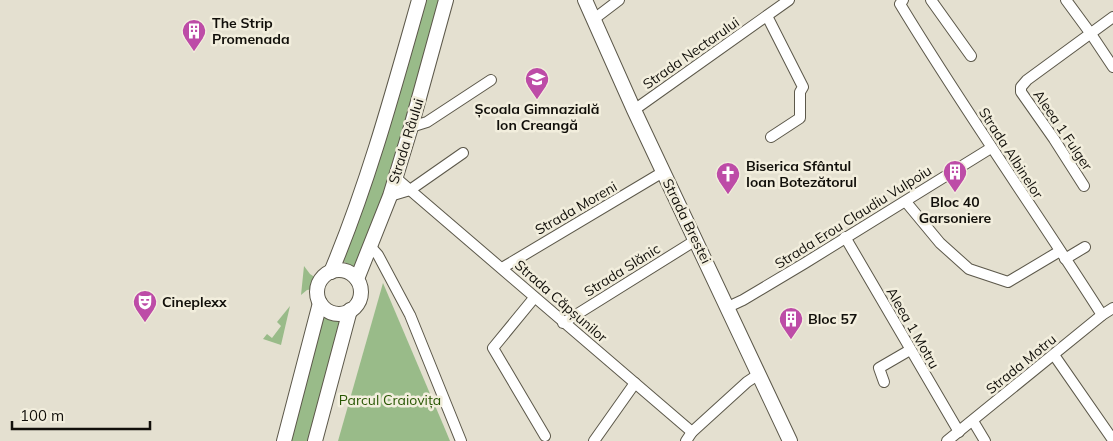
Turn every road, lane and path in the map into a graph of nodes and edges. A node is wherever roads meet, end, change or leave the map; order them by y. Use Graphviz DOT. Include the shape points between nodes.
graph roads {
  1 [pos="419,0"];
  2 [pos="446,0"];
  3 [pos="585,0"];
  4 [pos="619,0"];
  5 [pos="789,0"];
  6 [pos="931,0"];
  7 [pos="1066,0"];
  8 [pos="902,2"];
  9 [pos="767,16"];
  10 [pos="1113,17"];
  11 [pos="594,20"];
  12 [pos="1091,34"];
  13 [pos="971,56"];
  14 [pos="1113,67"];
  15 [pos="491,80"];
  16 [pos="634,110"];
  17 [pos="411,127"];
  18 [pos="771,137"];
  19 [pos="991,148"];
  20 [pos="463,153"];
  21 [pos="663,172"];
  22 [pos="396,178"];
  23 [pos="1084,186"];
  24 [pos="410,190"];
  25 [pos="390,196"];
  26 [pos="906,202"];
  27 [pos="845,237"];
  28 [pos="696,240"];
  29 [pos="370,246"];
  30 [pos="1085,247"];
  31 [pos="1062,255"];
  32 [pos="502,268"];
  33 [pos="330,272"];
  34 [pos="357,279"];
  35 [pos="534,298"];
  36 [pos="320,303"];
  37 [pos="728,307"];
  38 [pos="1113,308"];
  39 [pos="350,310"];
  40 [pos="1102,315"];
  41 [pos="564,323"];
  42 [pos="910,350"];
  43 [pos="1054,356"];
  44 [pos="758,374"];
  45 [pos="884,382"];
  46 [pos="635,383"];
  47 [pos="973,422"];
  48 [pos="959,432"];
  49 [pos="545,436"];
  50 [pos="689,437"];
  51 [pos="788,440"];
  52 [pos="1113,440"];
  53 [pos="284,441"];
  54 [pos="314,441"];
  55 [pos="462,441"];
  56 [pos="594,441"];
  57 [pos="947,441"];
  58 [pos="984,441"];
  1 -- 33 [label="main road, Strada Râului" via="387,116 350,227"];
  2 -- 17 [label="main road, Strada Râului"];
  3 -- 11 [label="main road, Strada Brestei"];
  4 -- 11 [label="street"];
  5 -- 9 [label="street, Strada Nectarului"];
  6 -- 13 [label="street"];
  7 -- 12 [label="street"];
  8 -- 19 [label="street, Strada Albinelor"];
  9 -- 16 [label="street, Strada Nectarului"];
  9 -- 18 [label="street" via="803,86 800,118"];
  10 -- 12 [label="street"];
  11 -- 16 [label="main road, Strada Brestei"];
  12 -- 14 [label="street"];
  12 -- 23 [label="street, Aleea 1 Fulger" via="1021,87 1024,98"];
  15 -- 17 [label="street" via="427,122"];
  16 -- 21 [label="main road, Strada Brestei"];
  17 -- 22 [label="main road, Strada Râului"];
  19 -- 26 [label="street, Strada Erou Claudiu Vulpoiu"];
  19 -- 31 [label="street, Strada Albinelor"];
  20 -- 24 [label="street"];
  21 -- 28 [label="main road, Strada Brestei"];
  21 -- 32 [label="street, Strada Moreni"];
  22 -- 24 [label="street, Strada Căpșunilor"];
  22 -- 25 [label="main road, Strada Râului"];
  24 -- 25 [label="street"];
  24 -- 32 [label="street, Strada Căpșunilor"];
  25 -- 29 [label="main road, Strada Râului"];
  26 -- 27 [label="street, Strada Erou Claudiu Vulpoiu"];
  26 -- 31 [label="street" via="940,243 968,269 997,279 1008,282"];
  27 -- 37 [label="street, Strada Erou Claudiu Vulpoiu"];
  27 -- 42 [label="street, Aleea 1 Motru"];
  28 -- 37 [label="main road, Strada Brestei"];
  28 -- 41 [label="street, Strada Slănic"];
  29 -- 34 [label="main road, Strada Râului"];
  29 -- 55 [label="street" via="410,315"];
  30 -- 31 [label="street"];
  31 -- 40 [label="street, Strada Albinelor"];
  32 -- 35 [label="street, Strada Căpșunilor"];
  33 -- 34 [label="main road" via="345,271"];
  33 -- 36 [label="main road, Strada Râului" via="318,285"];
  34 -- 39 [label="main road, Strada Râului" via="359,299"];
  35 -- 41 [label="street, Strada Căpșunilor"];
  35 -- 49 [label="street" via="493,348"];
  36 -- 39 [label="main road" via="336,313"];
  36 -- 53 [label="main road, Strada Râului"];
  37 -- 44 [label="main road, Strada Brestei"];
  38 -- 40 [label="street, Strada Motru"];
  39 -- 54 [label="main road, Strada Râului"];
  40 -- 43 [label="street, Strada Motru"];
  41 -- 46 [label="street, Strada Căpșunilor"];
  42 -- 45 [label="street" via="879,368"];
  42 -- 48 [label="street, Aleea 1 Motru"];
  43 -- 47 [label="street, Strada Motru"];
  43 -- 52 [label="street"];
  44 -- 50 [label="street"];
  44 -- 51 [label="main road, Strada Brestei"];
  46 -- 50 [label="street, Strada Căpșunilor"];
  46 -- 56 [label="street"];
  47 -- 48 [label="street, Strada Motru"];
  47 -- 58 [label="street"];
  48 -- 57 [label="street, Strada Motru"];
}
